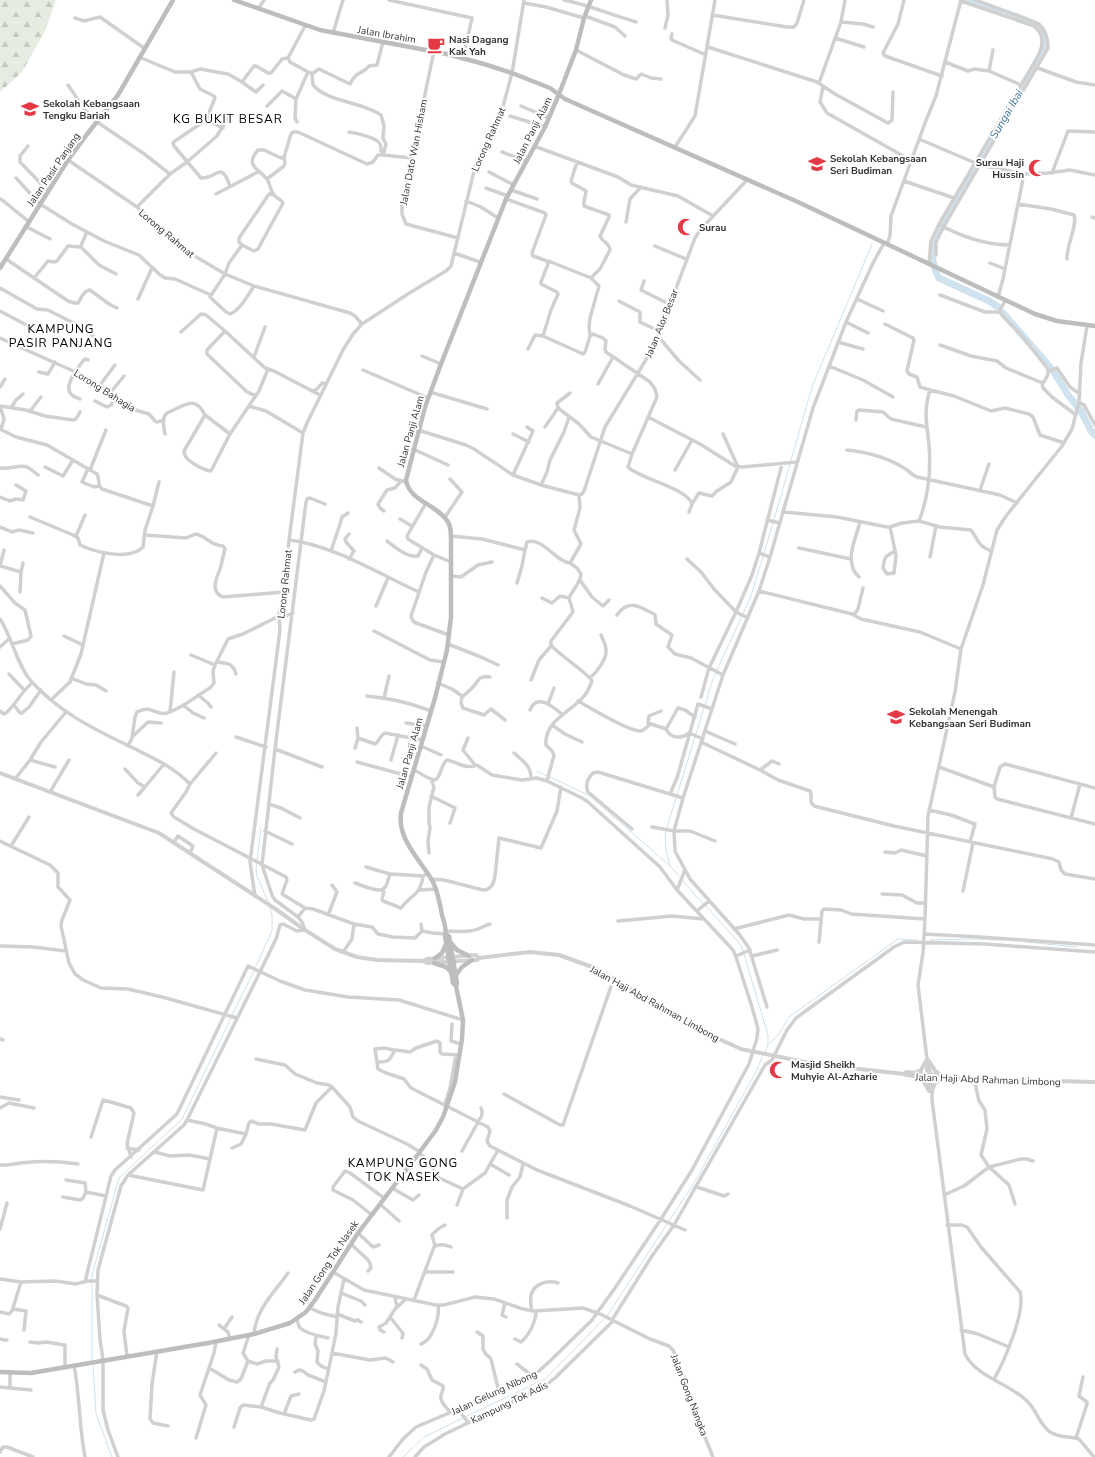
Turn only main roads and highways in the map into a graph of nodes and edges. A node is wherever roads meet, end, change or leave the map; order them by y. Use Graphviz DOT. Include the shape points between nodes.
graph roads {
  1 [pos="173,0"];
  2 [pos="234,0"];
  3 [pos="591,0"];
  4 [pos="559,94"];
  5 [pos="0,268"];
  6 [pos="1095,326"];
  7 [pos="448,942"];
  8 [pos="454,974"];
  9 [pos="0,1372"];
  1 -- 5 [label="main road, Jalan Pasir Panjang" via="118,96 68,160"];
  2 -- 4 [label="main road, Jalan Ibrahim" via="305,26 463,58 512,73"];
  3 -- 4 [label="main road, Jalan Panji Alam"];
  4 -- 6 [label="main road, Jalan Ibrahim" via="565,99 798,202 1005,301 1046,318"];
  4 -- 7 [label="main road, Jalan Panji Alam" via="545,127 507,198 480,262 430,392 403,481 413,494 445,517 451,536 451,617 448,644 401,813 400,826 406,841 436,889"];
  7 -- 8 [label="main road, Jalan Panji Alam"];
  7 -- 8 [label="main road" via="435,960"];
  7 -- 8 [label="main road" via="471,958"];
  8 -- 9 [label="main road, Jalan Gong Tok Nasek" via="453,983 456,986 463,1020 461,1044 455,1082 436,1130 358,1233 310,1308 297,1319 281,1326 216,1342 32,1373"];
}
